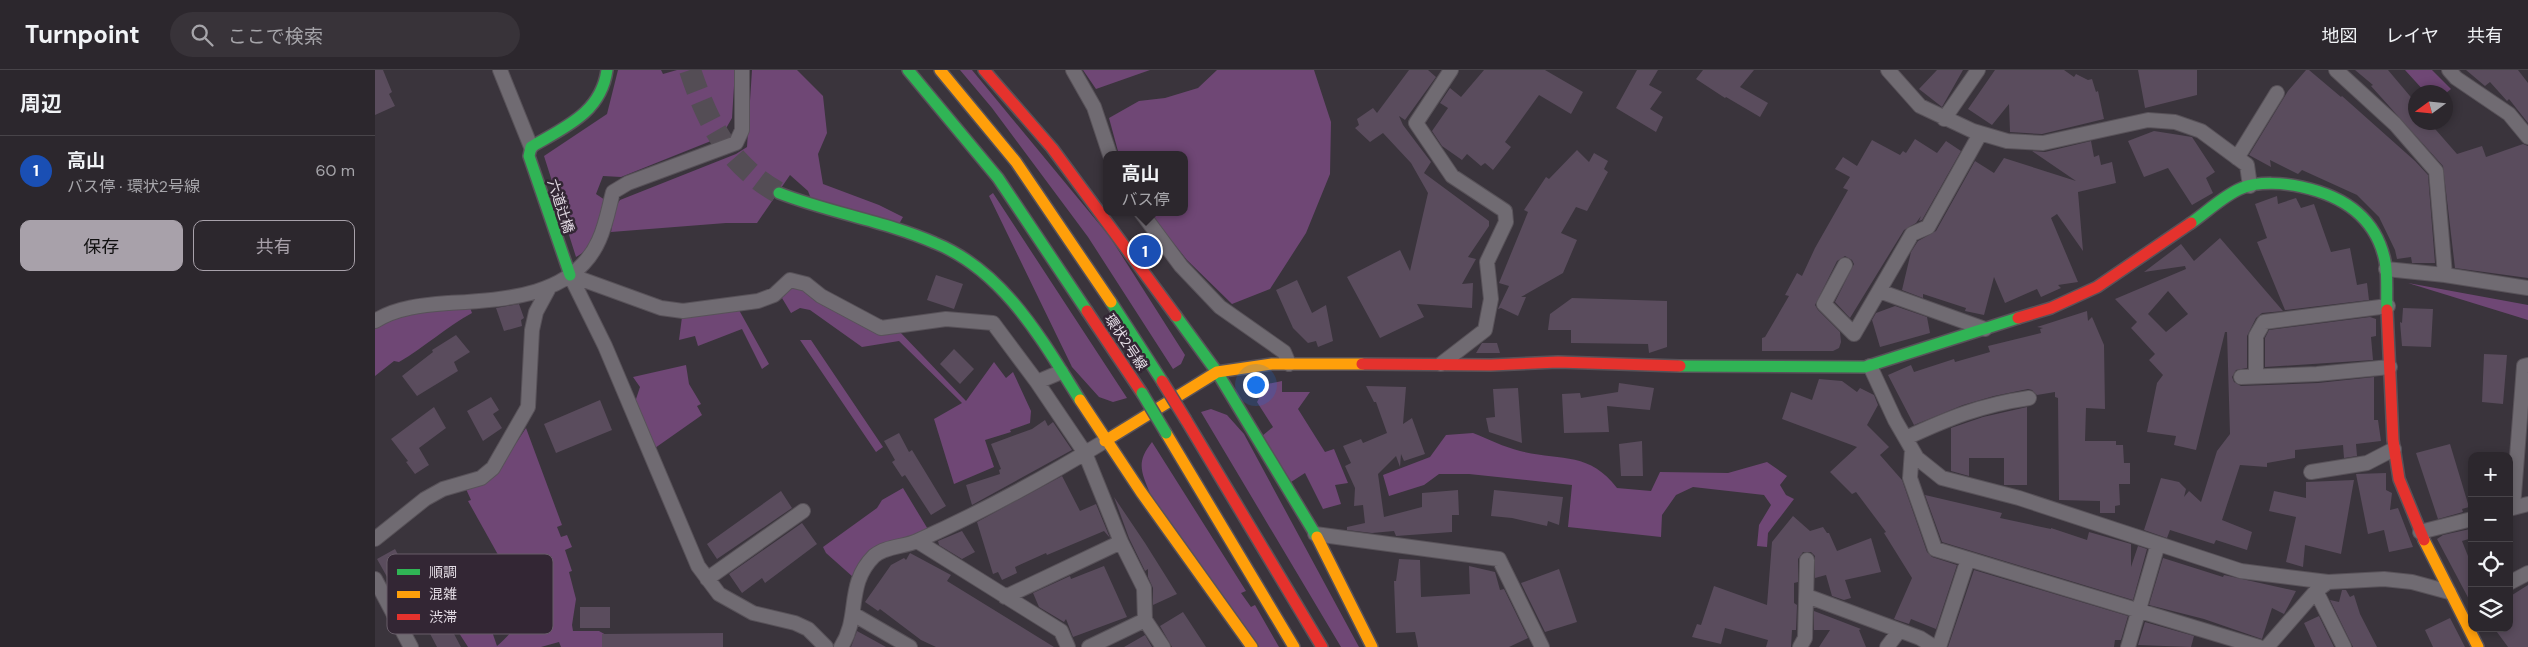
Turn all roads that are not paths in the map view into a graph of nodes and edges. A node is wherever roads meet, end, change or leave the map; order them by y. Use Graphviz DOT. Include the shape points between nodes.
graph roads {
  1 [pos="500,70"];
  2 [pos="607,70"];
  3 [pos="742,70"];
  4 [pos="908,70"];
  5 [pos="941,70"];
  6 [pos="984,70"];
  7 [pos="1073,70"];
  8 [pos="1451,70"];
  9 [pos="1888,70"];
  10 [pos="1978,70"];
  11 [pos="2336,70"];
  12 [pos="2449,70"];
  13 [pos="2277,93"];
  14 [pos="1944,119"];
  15 [pos="1980,134"];
  16 [pos="2528,136"];
  17 [pos="531,147"];
  18 [pos="1110,151"];
  19 [pos="2237,158"];
  20 [pos="2250,186"];
  21 [pos="779,193"];
  22 [pos="1144,216"];
  23 [pos="1845,264"];
  24 [pos="2386,269"];
  25 [pos="570,275"];
  26 [pos="2445,275"];
  27 [pos="549,288"];
  28 [pos="2528,288"];
  29 [pos="1879,291"];
  30 [pos="2388,306"];
  31 [pos="375,321"];
  32 [pos="1985,329"];
  33 [pos="1289,364"];
  34 [pos="1440,365"];
  35 [pos="2528,365"];
  36 [pos="1870,366"];
  37 [pos="2390,367"];
  38 [pos="1061,372"];
  39 [pos="1217,372"];
  40 [pos="2256,376"];
  41 [pos="2241,377"];
  42 [pos="1037,382"];
  43 [pos="2029,398"];
  44 [pos="1105,441"];
  45 [pos="1909,444"];
  46 [pos="2394,448"];
  47 [pos="1085,454"];
  48 [pos="2311,472"];
  49 [pos="2512,497"];
  50 [pos="2528,504"];
  51 [pos="2513,508"];
  52 [pos="803,511"];
  53 [pos="2468,520"];
  54 [pos="2420,532"];
  55 [pos="1315,534"];
  56 [pos="375,539"];
  57 [pos="917,541"];
  58 [pos="1121,542"];
  59 [pos="2158,544"];
  60 [pos="1968,559"];
  61 [pos="1807,560"];
  62 [pos="2528,573"];
  63 [pos="375,579"];
  64 [pos="707,579"];
  65 [pos="2513,581"];
  66 [pos="2328,582"];
  67 [pos="2316,591"];
  68 [pos="2449,592"];
  69 [pos="1807,596"];
  70 [pos="1005,597"];
  71 [pos="387,602"];
  72 [pos="2468,606"];
  73 [pos="2459,611"];
  74 [pos="2138,612"];
  75 [pos="853,614"];
  76 [pos="1145,620"];
  77 [pos="1899,631"];
  78 [pos="404,634"];
  79 [pos="411,647"];
  80 [pos="825,647"];
  81 [pos="841,647"];
  82 [pos="910,647"];
  83 [pos="1069,647"];
  84 [pos="1089,647"];
  85 [pos="1163,647"];
  86 [pos="1252,647"];
  87 [pos="1294,647"];
  88 [pos="1322,647"];
  89 [pos="1373,647"];
  90 [pos="1542,647"];
  91 [pos="1800,647"];
  92 [pos="1887,647"];
  93 [pos="1933,647"];
  94 [pos="1939,647"];
  95 [pos="2128,647"];
  96 [pos="2259,647"];
  97 [pos="2267,647"];
  98 [pos="2344,647"];
  99 [pos="2478,647"];
  1 -- 17 [label="street"];
  2 -- 17 [label="main road" via="602,94 587,113"];
  3 -- 25 [label="street" via="742,130 736,143 628,183 613,192 599,240 585,262"];
  4 -- 87 [label="main road, 環状2号線, bridge" via="998,178 1142,393"];
  5 -- 88 [label="main road, 環状2号線, bridge" via="1016,162 1091,270 1186,420"];
  6 -- 39 [label="main road" via="1052,148"];
  7 -- 18 [label="street" via="1095,107"];
  8 -- 34 [label="street" via="1416,123 1452,176 1505,211 1506,222 1487,262 1491,300 1485,330"];
  9 -- 14 [label="street" via="1920,106"];
  10 -- 14 [label="street"];
  11 -- 26 [label="street" via="2395,124 2436,171"];
  12 -- 16 [label="street" via="2509,114"];
  13 -- 19 [label="street"];
  14 -- 15 [label="street"];
  15 -- 19 [label="street" via="2007,141 2043,143 2149,120 2201,131"];
  15 -- 29 [label="street" via="1928,227 1912,234"];
  17 -- 25 [label="main road, 六道辻橋" via="529,156"];
  19 -- 20 [label="street" via="2247,165"];
  20 -- 24 [label="main road" via="2288,184 2350,205 2367,222 2378,240"];
  20 -- 32 [label="main road" via="2225,198 2097,288 2051,308"];
  21 -- 38 [label="main road" via="938,244 971,262 1005,293"];
  22 -- 33 [label="street" via="1181,266 1213,300 1284,352"];
  23 -- 29 [label="street" via="1824,304 1854,334"];
  24 -- 26 [label="street"];
  24 -- 30 [label="main road"];
  25 -- 27 [label="street"];
  25 -- 42 [label="street" via="661,308 683,312 758,301 774,295 790,280 806,284 821,296 881,328 946,319 993,323"];
  25 -- 64 [label="street" via="605,346 698,566"];
  26 -- 28 [label="street"];
  27 -- 31 [label="street" via="498,300 405,308"];
  27 -- 56 [label="street" via="531,330 528,407 493,468 481,478 443,489 425,499"];
  29 -- 32 [label="street"];
  30 -- 37 [label="main road"];
  30 -- 40 [label="street" via="2264,322 2256,336"];
  32 -- 36 [label="main road"];
  33 -- 34 [label="main road"];
  33 -- 39 [label="main road" via="1238,367"];
  34 -- 36 [label="main road" via="1558,362 1708,367"];
  35 -- 49 [label="street" via="2524,366"];
  36 -- 45 [label="street"];
  37 -- 40 [label="street"];
  37 -- 46 [label="main road"];
  38 -- 42 [label="street"];
  38 -- 44 [label="main road"];
  39 -- 44 [label="main road"];
  39 -- 55 [label="main road"];
  40 -- 41 [label="street"];
  42 -- 47 [label="street"];
  43 -- 45 [label="street" via="1993,403 1953,416"];
  44 -- 47 [label="street"];
  44 -- 86 [label="main road"];
  45 -- 59 [label="street" via="1917,458 1942,478 2019,498"];
  45 -- 60 [label="street" via="1910,478 1935,549"];
  46 -- 48 [label="street" via="2367,464"];
  46 -- 54 [label="main road" via="2399,478"];
  47 -- 57 [label="street"];
  47 -- 58 [label="street"];
  50 -- 51 [label="street"];
  52 -- 64 [label="street"];
  53 -- 54 [label="street"];
  54 -- 68 [label="main road"];
  55 -- 89 [label="main road"];
  55 -- 90 [label="street" via="1499,559"];
  57 -- 70 [label="street"];
  57 -- 75 [label="street" via="883,550 874,557 859,579 854,593"];
  58 -- 70 [label="street"];
  58 -- 76 [label="street" via="1144,588"];
  59 -- 66 [label="street" via="2241,571"];
  59 -- 74 [label="street"];
  60 -- 74 [label="street"];
  60 -- 94 [label="street"];
  61 -- 69 [label="street"];
  62 -- 65 [label="street"];
  63 -- 71 [label="street"];
  64 -- 80 [label="street" via="719,594 753,613 795,623 807,629"];
  66 -- 67 [label="street"];
  66 -- 68 [label="street" via="2384,579 2412,582"];
  67 -- 97 [label="street"];
  67 -- 98 [label="street"];
  68 -- 73 [label="main road"];
  69 -- 77 [label="street"];
  69 -- 91 [label="street" via="1805,638"];
  70 -- 83 [label="street" via="1061,631"];
  72 -- 73 [label="street"];
  73 -- 99 [label="main road"];
  74 -- 95 [label="street"];
  74 -- 96 [label="street"];
  75 -- 81 [label="street"];
  75 -- 82 [label="street"];
  76 -- 84 [label="street"];
  76 -- 85 [label="street"];
  77 -- 92 [label="street"];
  77 -- 93 [label="street" via="1920,638"];
  78 -- 79 [label="street"];
}
